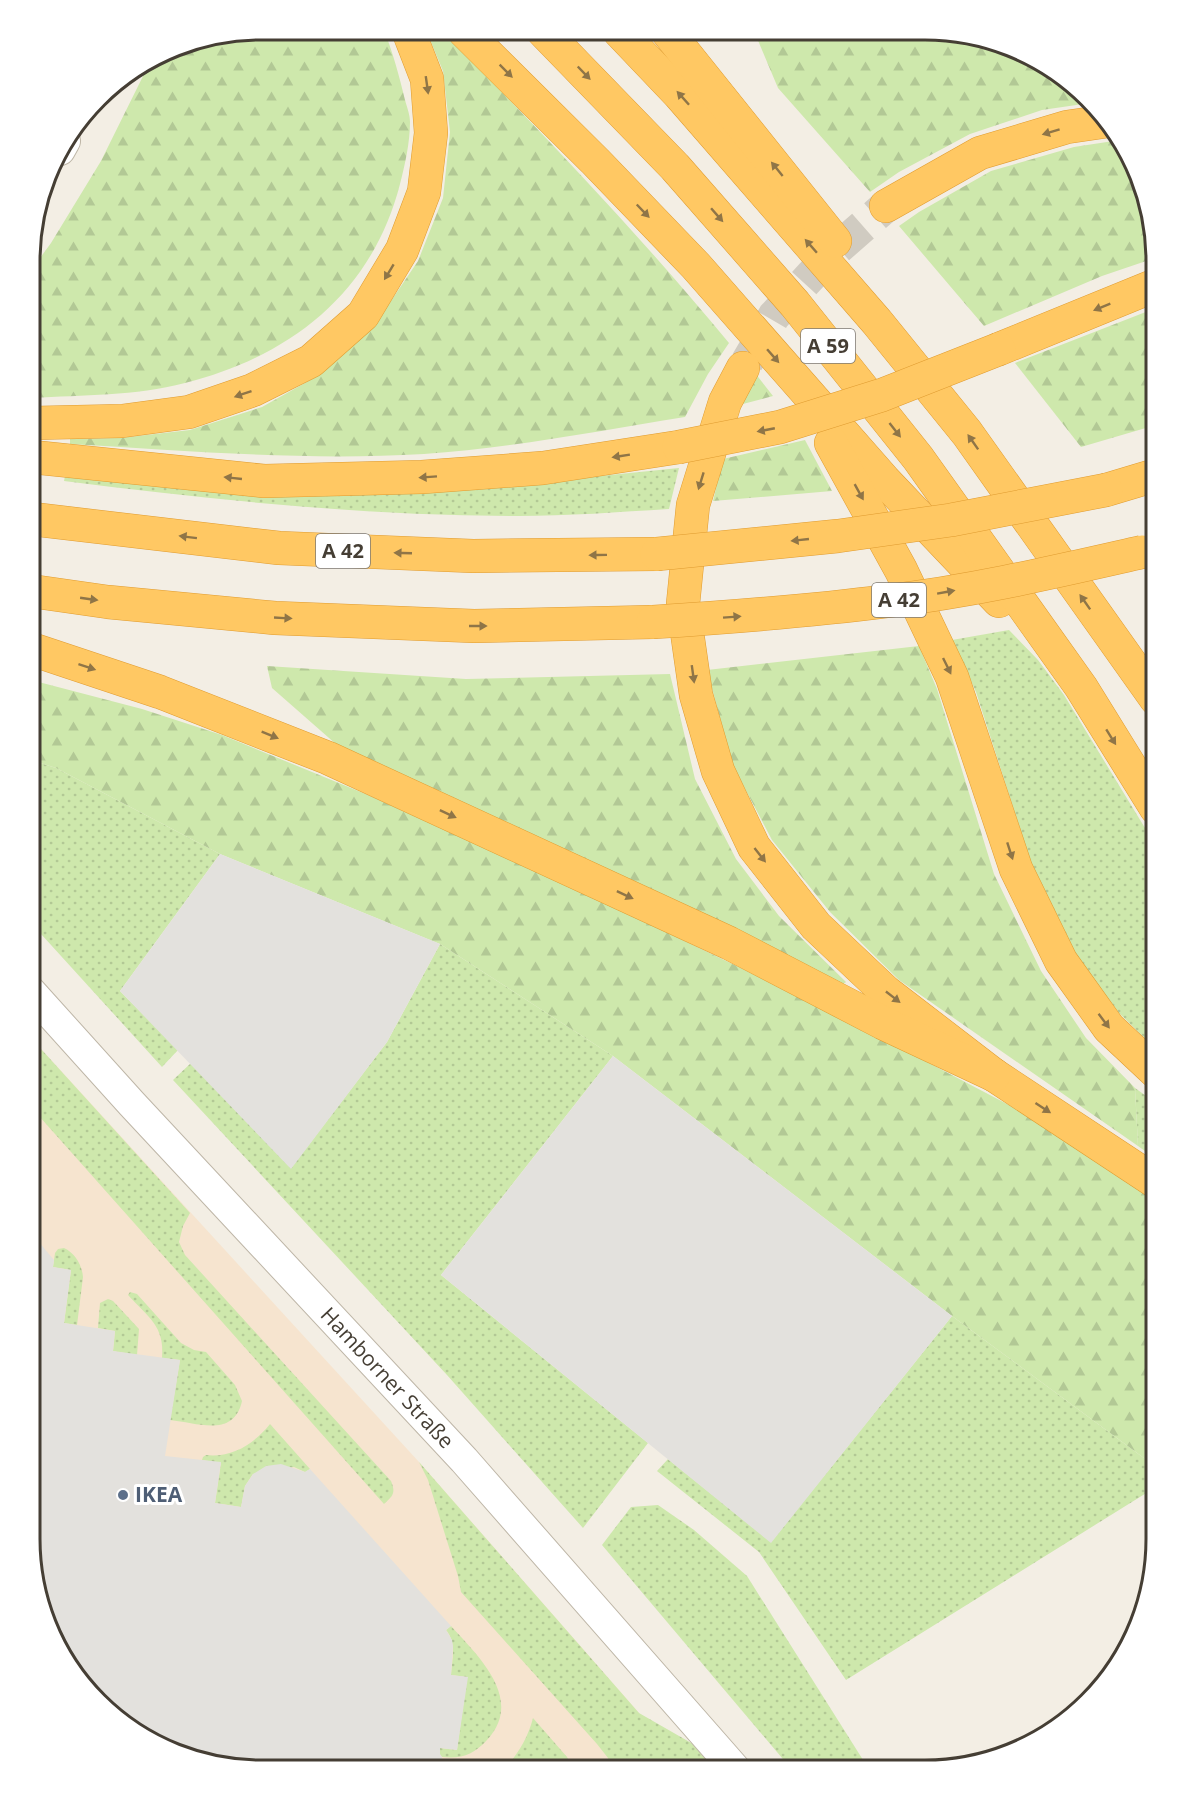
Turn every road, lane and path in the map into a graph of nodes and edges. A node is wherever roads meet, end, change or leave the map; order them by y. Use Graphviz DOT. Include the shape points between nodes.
graph roads {
  1 [pos="412,40"];
  2 [pos="473,40"];
  3 [pos="552,40"];
  4 [pos="628,40"];
  5 [pos="674,40"];
  6 [pos="1096,123"];
  7 [pos="886,206"];
  8 [pos="1146,289"];
  9 [pos="877,321"];
  10 [pos="743,368"];
  11 [pos="800,387"];
  12 [pos="40,423"];
  13 [pos="40,457"];
  14 [pos="1146,478"];
  15 [pos="40,520"];
  16 [pos="1146,552"];
  17 [pos="40,592"];
  18 [pos="1119,650"];
  19 [pos="40,652"];
  20 [pos="1146,686"];
  21 [pos="1081,687"];
  22 [pos="1146,693"];
  23 [pos="1146,792"];
  24 [pos="40,1002"];
  25 [pos="1146,1063"];
  26 [pos="994,1075"];
  27 [pos="1146,1175"];
  28 [pos="727,1760"];
  1 -- 12 [label="highway, one-way" via="427,79 431,133 424,192 402,250 363,315 310,361 253,390 189,412 122,421"];
  2 -- 11 [label="highway, one-way" via="696,266"];
  3 -- 21 [label="highway, A 59, one-way" via="675,167 795,304 918,458"];
  9 -- 4 [label="highway, A 59, one-way" via="679,93"];
  9 -- 5 [label="highway, one-way" via="859,272"];
  6 -- 7 [label="highway, one-way" via="1067,127 980,153"];
  8 -- 13 [label="highway, one-way, bridge" via="882,395 780,427 543,468 422,477 264,481"];
  18 -- 9 [label="highway, A 59, one-way" via="967,433"];
  10 -- 26 [label="highway, one-way" via="725,402 693,505 683,604 696,695 718,771 754,847 816,926 886,992"];
  11 -- 21 [label="highway"];
  11 -- 25 [label="highway, one-way" via="901,570 952,677 1016,869 1061,961 1109,1028"];
  14 -- 15 [label="highway, A 42, one-way, bridge" via="1107,490 939,522 657,554 473,556 279,548"];
  17 -- 16 [label="highway, A 42, one-way, bridge" via="275,618 474,626 652,622 890,601 1040,576"];
  18 -- 20 [label="highway"];
  18 -- 22 [label="highway, A 59"];
  19 -- 26 [label="highway, one-way" via="160,692 328,758 729,943"];
  21 -- 23 [label="highway, A 59, one-way"];
  24 -- 28 [label="street, Hamborner Straße" via="464,1460"];
  26 -- 27 [label="highway, one-way"];
}
